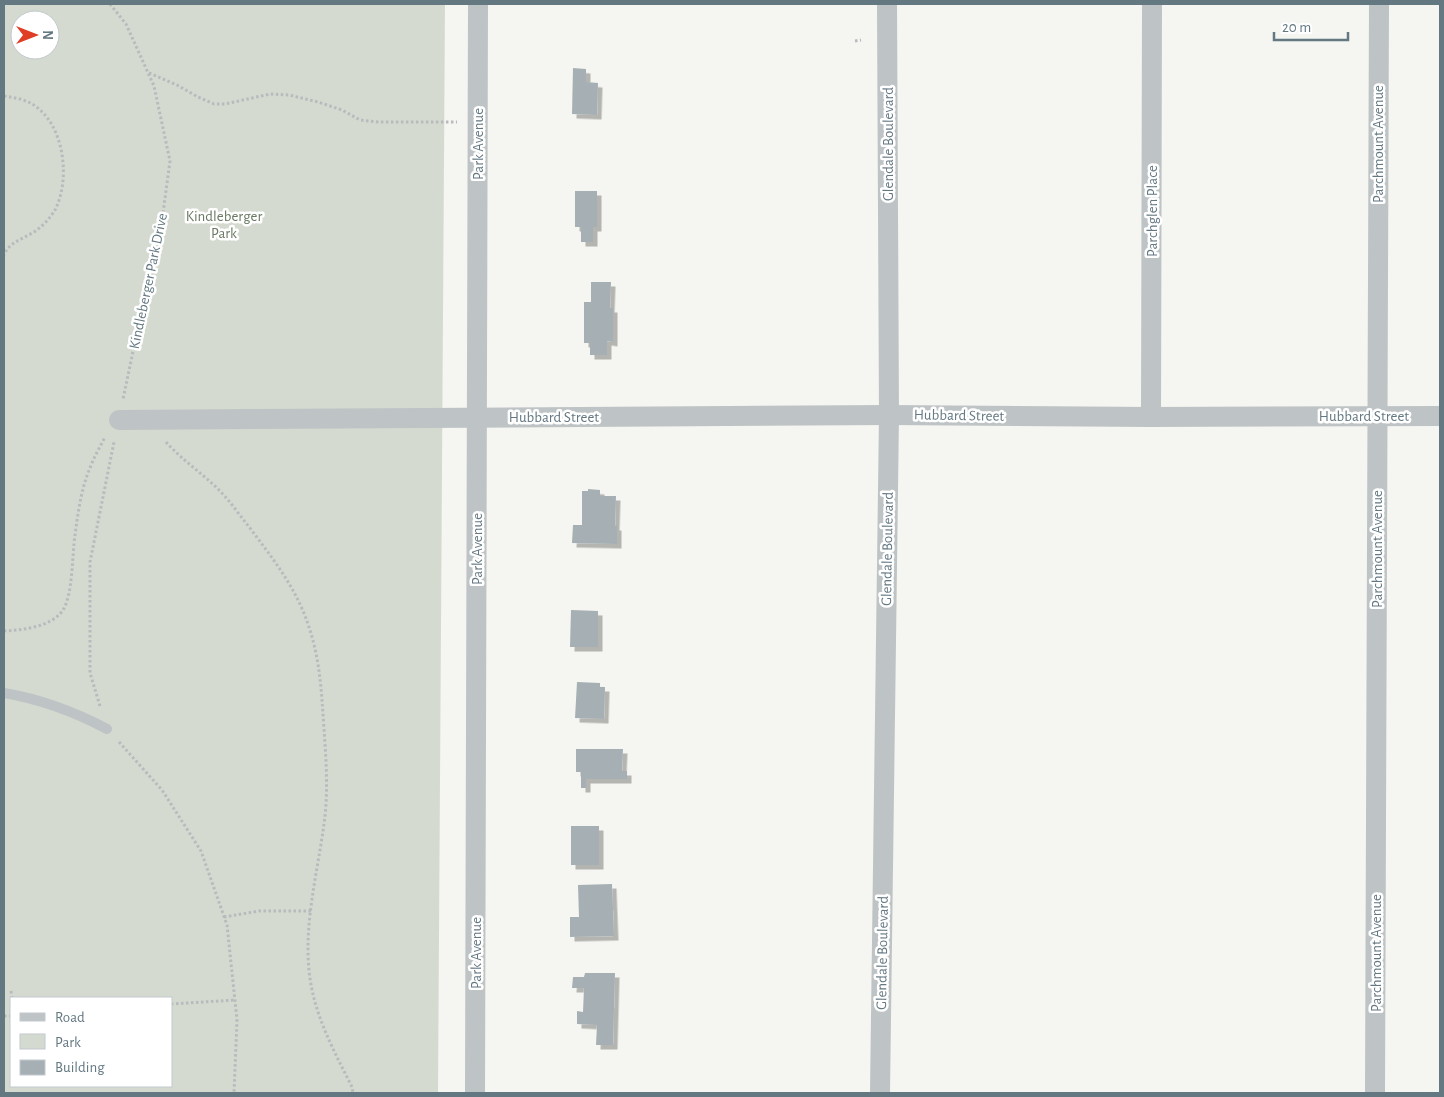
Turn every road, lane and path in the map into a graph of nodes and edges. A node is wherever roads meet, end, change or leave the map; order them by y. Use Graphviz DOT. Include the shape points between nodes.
graph roads {
  1 [pos="110,4"];
  2 [pos="478,4"];
  3 [pos="887,4"];
  4 [pos="1152,4"];
  5 [pos="1379,4"];
  6 [pos="861,40"];
  7 [pos="855,41"];
  8 [pos="148,73"];
  9 [pos="4,96"];
  10 [pos="478,122"];
  11 [pos="4,255"];
  12 [pos="889,415"];
  13 [pos="1377,416"];
  14 [pos="1440,416"];
  15 [pos="1151,417"];
  16 [pos="477,418"];
  17 [pos="119,420"];
  18 [pos="147,420"];
  19 [pos="4,631"];
  20 [pos="4,693"];
  21 [pos="107,730"];
  22 [pos="311,911"];
  23 [pos="224,917"];
  24 [pos="11,991"];
  25 [pos="12,997"];
  26 [pos="235,1000"];
  27 [pos="172,1004"];
  28 [pos="234,1093"];
  29 [pos="353,1093"];
  30 [pos="475,1093"];
  31 [pos="880,1093"];
  32 [pos="1375,1093"];
  1 -- 8 [label="path, Kindleberger Park Drive" via="126,24"];
  2 -- 10 [label="street, Park Avenue"];
  3 -- 12 [label="street, Glendale Boulevard"];
  4 -- 15 [label="street, Parchglen Place"];
  5 -- 13 [label="street, Parchmount Avenue"];
  6 -- 7 [label="path"];
  8 -- 10 [label="path" via="214,104 270,94 289,95 342,110 360,120"];
  8 -- 17 [label="path, Kindleberger Park Drive" via="154,86 170,161 159,243"];
  9 -- 11 [label="path" via="28,101 40,110 58,136 63,164 63,179 55,210 43,225 13,244"];
  10 -- 16 [label="street, Park Avenue"];
  12 -- 15 [label="street, Hubbard Street"];
  12 -- 16 [label="street, Hubbard Street"];
  12 -- 31 [label="street, Glendale Boulevard"];
  13 -- 14 [label="street, Hubbard Street"];
  13 -- 15 [label="street, Hubbard Street"];
  13 -- 32 [label="street, Parchmount Avenue"];
  16 -- 18 [label="street"];
  16 -- 30 [label="street, Park Avenue"];
  17 -- 18 [label="street"];
  17 -- 19 [label="path" via="107,432 84,485 68,600 52,619 22,630"];
  17 -- 21 [label="path, Kindleberger Park Drive" via="90,562 90,673"];
  18 -- 22 [label="path" via="174,451 220,491 279,568 303,611 315,644 320,672 327,789"];
  20 -- 21 [label="lane" via="79,714"];
  21 -- 23 [label="path, Kindleberger Park Drive" via="162,790 201,851"];
  22 -- 23 [label="path" via="259,911"];
  22 -- 29 [label="path" via="309,969 316,1007"];
  23 -- 26 [label="path, Kindleberger Park Drive"];
  24 -- 25 [label="path"];
  26 -- 27 [label="path"];
  26 -- 28 [label="path, Kindleberger Park Drive"];
}
